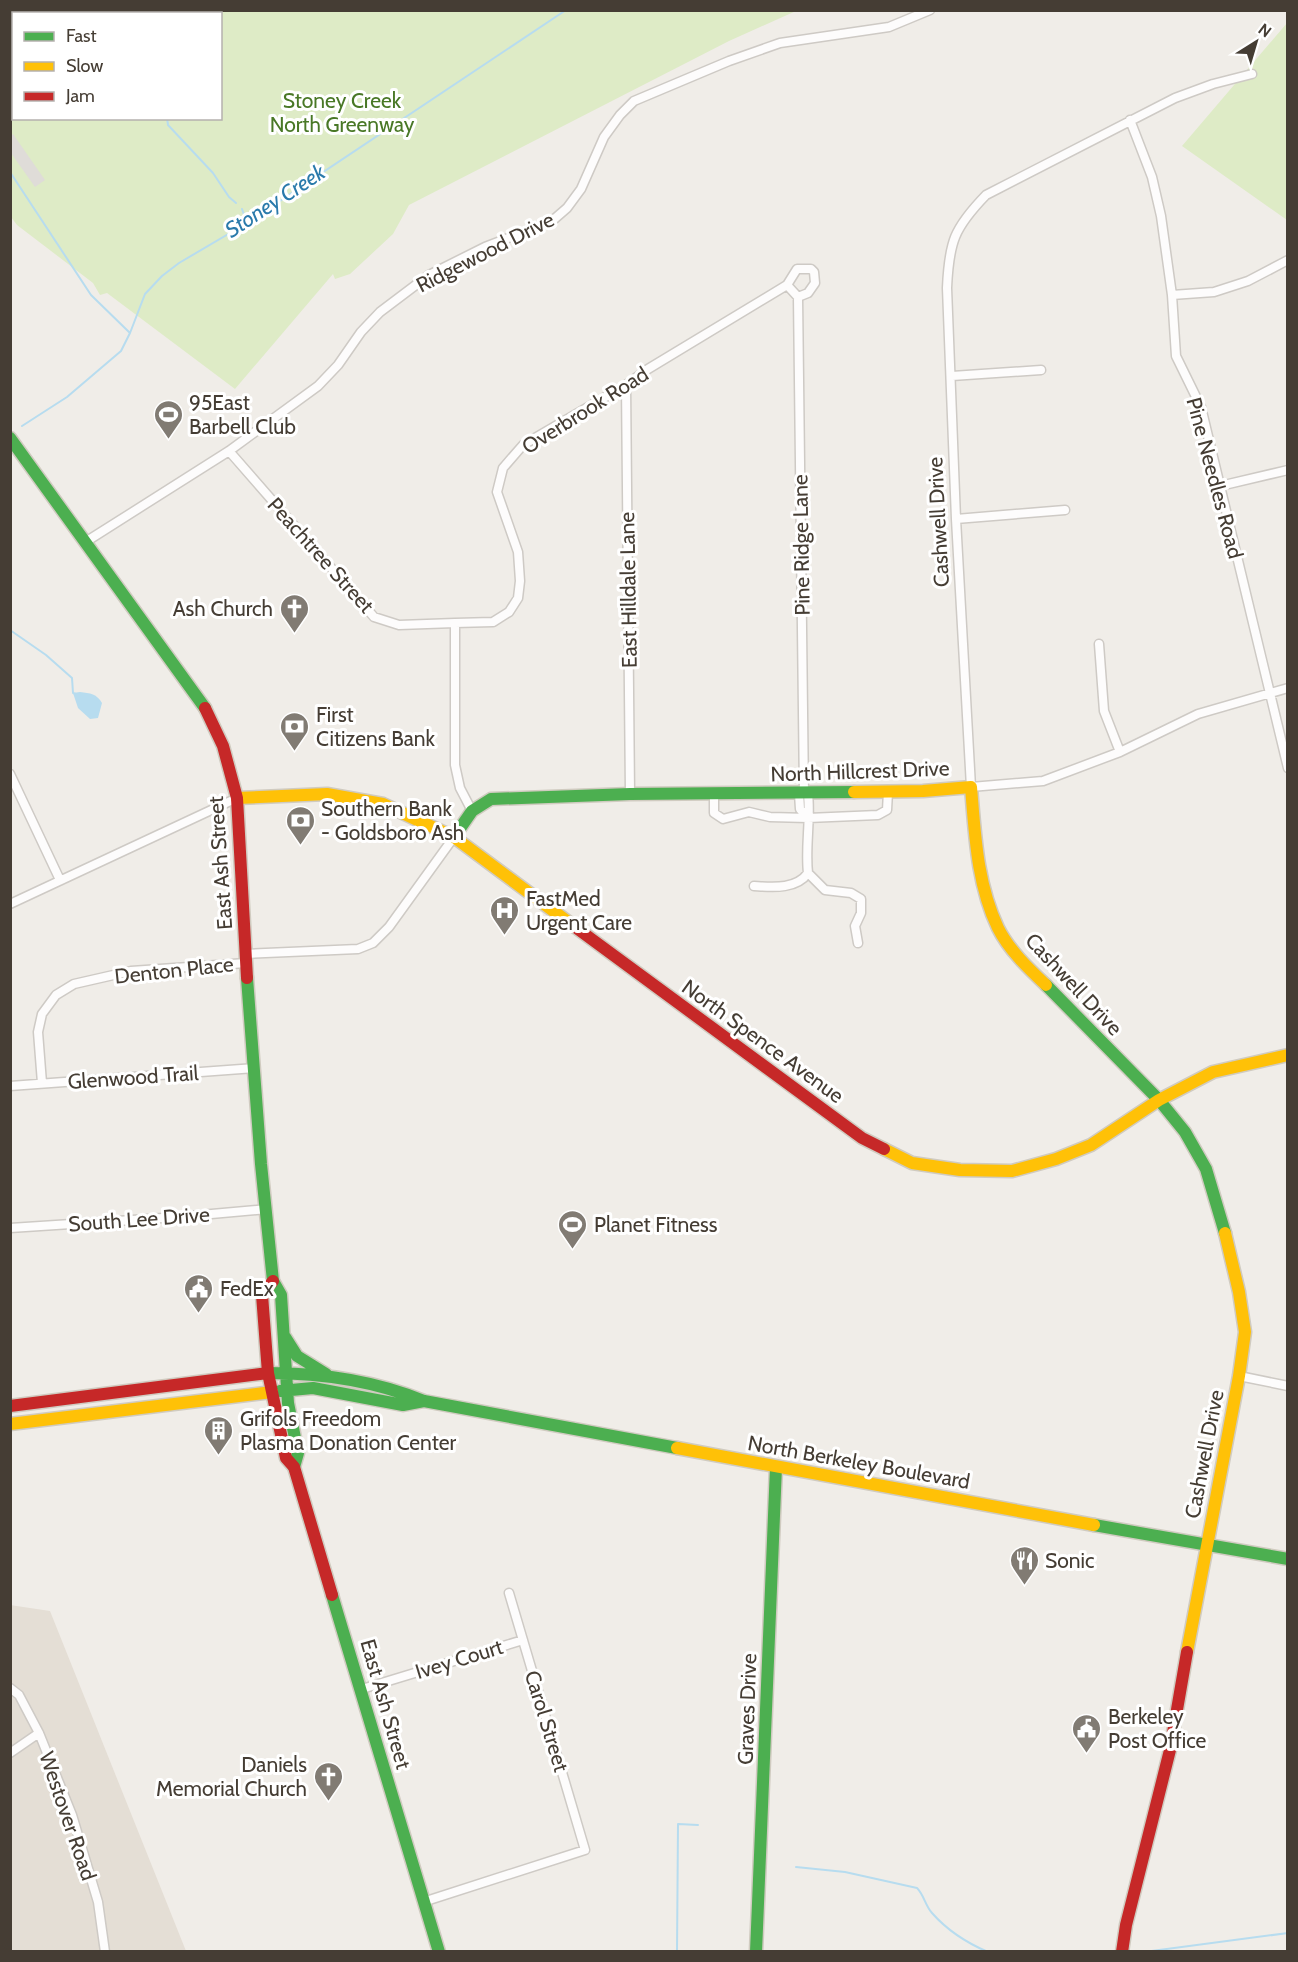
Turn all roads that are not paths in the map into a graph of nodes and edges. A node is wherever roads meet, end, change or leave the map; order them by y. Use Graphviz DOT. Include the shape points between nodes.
graph roads {
  1 [pos="930,10"];
  2 [pos="1252,74"];
  3 [pos="1130,120"];
  4 [pos="1287,260"];
  5 [pos="787,285"];
  6 [pos="1172,295"];
  7 [pos="798,297"];
  8 [pos="1041,370"];
  9 [pos="952,376"];
  10 [pos="626,385"];
  11 [pos="10,438"];
  12 [pos="229,452"];
  13 [pos="1287,470"];
  14 [pos="1220,486"];
  15 [pos="1065,510"];
  16 [pos="956,519"];
  17 [pos="87,541"];
  18 [pos="455,623"];
  19 [pos="1099,644"];
  20 [pos="1287,687"];
  21 [pos="1268,693"];
  22 [pos="1120,752"];
  23 [pos="1287,768"];
  24 [pos="10,774"];
  25 [pos="971,787"];
  26 [pos="888,792"];
  27 [pos="630,794"];
  28 [pos="714,794"];
  29 [pos="804,794"];
  30 [pos="237,798"];
  31 [pos="472,811"];
  32 [pos="808,818"];
  33 [pos="454,837"];
  34 [pos="808,873"];
  35 [pos="60,880"];
  36 [pos="754,886"];
  37 [pos="10,904"];
  38 [pos="858,943"];
  39 [pos="246,958"];
  40 [pos="1287,1055"];
  41 [pos="255,1068"];
  42 [pos="42,1083"];
  43 [pos="10,1086"];
  44 [pos="1159,1100"];
  45 [pos="267,1209"];
  46 [pos="10,1228"];
  47 [pos="273,1281"];
  48 [pos="283,1333"];
  49 [pos="285,1372"];
  50 [pos="268,1373"];
  51 [pos="1239,1376"];
  52 [pos="333,1377"];
  53 [pos="1287,1386"];
  54 [pos="287,1390"];
  55 [pos="272,1392"];
  56 [pos="424,1401"];
  57 [pos="10,1406"];
  58 [pos="10,1424"];
  59 [pos="294,1467"];
  60 [pos="776,1467"];
  61 [pos="1206,1546"];
  62 [pos="1287,1559"];
  63 [pos="509,1593"];
  64 [pos="523,1640"];
  65 [pos="10,1688"];
  66 [pos="362,1689"];
  67 [pos="39,1733"];
  68 [pos="10,1753"];
  69 [pos="423,1902"];
  70 [pos="105,1952"];
  71 [pos="439,1952"];
  72 [pos="756,1952"];
  73 [pos="1122,1952"];
  1 -- 12 [label="street, Ridgewood Drive" via="889,27 780,43 634,100 604,137 581,189 567,208 552,221 485,247 429,275 380,312 318,386"];
  2 -- 3 [label="street, Cashwell Drive" via="1175,98"];
  3 -- 6 [label="street, Pine Needles Road" via="1152,177"];
  3 -- 9 [label="street, Cashwell Drive" via="986,195 966,216 954,238 948,263"];
  4 -- 6 [label="street" via="1248,282 1214,292"];
  5 -- 7 [label="street"];
  5 -- 7 [label="street, Overbrook Road" via="797,269 814,272 815,283 808,293"];
  5 -- 10 [label="street, Overbrook Road"];
  6 -- 14 [label="street, Pine Needles Road" via="1176,356 1201,407"];
  7 -- 29 [label="street, Pine Ridge Lane"];
  8 -- 9 [label="street"];
  9 -- 16 [label="street, Cashwell Drive"];
  10 -- 18 [label="street, Overbrook Road" via="523,445 503,468 497,492 518,552 518,598 509,612 494,622"];
  10 -- 27 [label="street, East Hilldale Lane"];
  11 -- 17 [label="street, East Ash Street"];
  12 -- 17 [label="street, Ridgewood Drive"];
  12 -- 18 [label="street, Peachtree Street" via="374,617 399,625"];
  13 -- 14 [label="street"];
  14 -- 21 [label="street, Pine Needles Road"];
  15 -- 16 [label="street"];
  16 -- 25 [label="street, Cashwell Drive"];
  17 -- 30 [label="street, East Ash Street" via="201,701 222,746"];
  18 -- 31 [label="street" via="455,765 459,788"];
  19 -- 22 [label="street" via="1104,711"];
  20 -- 21 [label="street, North Hillcrest Drive"];
  21 -- 22 [label="street, North Hillcrest Drive" via="1198,714"];
  21 -- 23 [label="street, Pine Needles Road"];
  22 -- 25 [label="street, North Hillcrest Drive" via="1043,781"];
  24 -- 35 [label="street"];
  25 -- 26 [label="street, North Hillcrest Drive"];
  25 -- 44 [label="street, Cashwell Drive" via="977,855 986,896 999,929 1018,958"];
  26 -- 29 [label="street, North Hillcrest Drive"];
  26 -- 32 [label="street" via="889,803 882,814"];
  27 -- 28 [label="street, North Hillcrest Drive"];
  27 -- 31 [label="street, North Hillcrest Drive" via="491,799"];
  28 -- 29 [label="street, North Hillcrest Drive"];
  28 -- 32 [label="street" via="714,813 723,819 749,812"];
  29 -- 32 [label="street, Pine Ridge Lane" via="800,809"];
  30 -- 33 [label="street, North Spence Avenue" via="327,794 383,804"];
  30 -- 35 [label="street"];
  30 -- 39 [label="street, East Ash Street"];
  31 -- 33 [label="street"];
  32 -- 34 [label="street, Pine Ridge Lane"];
  33 -- 39 [label="street, Denton Place" via="373,943 358,949"];
  33 -- 44 [label="street, North Spence Avenue" via="862,1138 912,1163 960,1170 1012,1171 1090,1145"];
  34 -- 36 [label="street" via="798,883"];
  34 -- 38 [label="street" via="825,890 851,893 861,899 861,913 855,926"];
  35 -- 37 [label="street"];
  39 -- 41 [label="street, East Ash Street"];
  39 -- 42 [label="street, Denton Place" via="131,971 74,984 56,995 42,1014 38,1032"];
  40 -- 44 [label="street, North Spence Avenue" via="1213,1072"];
  41 -- 42 [label="street, Glenwood Trail"];
  41 -- 45 [label="street, East Ash Street"];
  42 -- 43 [label="street, Glenwood Trail"];
  44 -- 51 [label="street, Cashwell Drive" via="1185,1131 1206,1169 1224,1227 1245,1332"];
  45 -- 46 [label="street, South Lee Drive"];
  45 -- 47 [label="street, East Ash Street"];
  47 -- 48 [label="street, East Ash Street" via="281,1295"];
  47 -- 50 [label="street, East Ash Street" via="262,1295"];
  48 -- 49 [label="street, East Ash Street"];
  48 -- 52 [label="street" via="300,1359"];
  49 -- 50 [label="street, North Berkeley Boulevard"];
  49 -- 52 [label="street, North Berkeley Boulevard"];
  49 -- 54 [label="street, East Ash Street"];
  50 -- 55 [label="street, East Ash Street"];
  50 -- 57 [label="street, North Berkeley Boulevard"];
  51 -- 53 [label="street"];
  51 -- 61 [label="street, Cashwell Drive"];
  52 -- 56 [label="street, North Berkeley Boulevard" via="404,1391"];
  54 -- 55 [label="street, North Berkeley Boulevard"];
  54 -- 56 [label="street, North Berkeley Boulevard" via="313,1388 403,1405"];
  54 -- 59 [label="street, East Ash Street" via="298,1453"];
  55 -- 58 [label="street, North Berkeley Boulevard"];
  55 -- 59 [label="street, East Ash Street" via="286,1458"];
  56 -- 60 [label="street, North Berkeley Boulevard"];
  59 -- 66 [label="street, East Ash Street"];
  60 -- 61 [label="street, North Berkeley Boulevard"];
  60 -- 72 [label="street, Graves Drive"];
  61 -- 62 [label="street, North Berkeley Boulevard"];
  61 -- 73 [label="street, Cashwell Drive" via="1170,1750"];
  63 -- 64 [label="street, Carol Street"];
  64 -- 66 [label="street, Ivey Court"];
  64 -- 69 [label="street, Carol Street" via="585,1850"];
  65 -- 67 [label="street, Westover Road" via="19,1695"];
  66 -- 69 [label="street, East Ash Street"];
  67 -- 68 [label="street"];
  67 -- 70 [label="street, Westover Road" via="72,1815 98,1902"];
  69 -- 71 [label="street, East Ash Street"];
}
